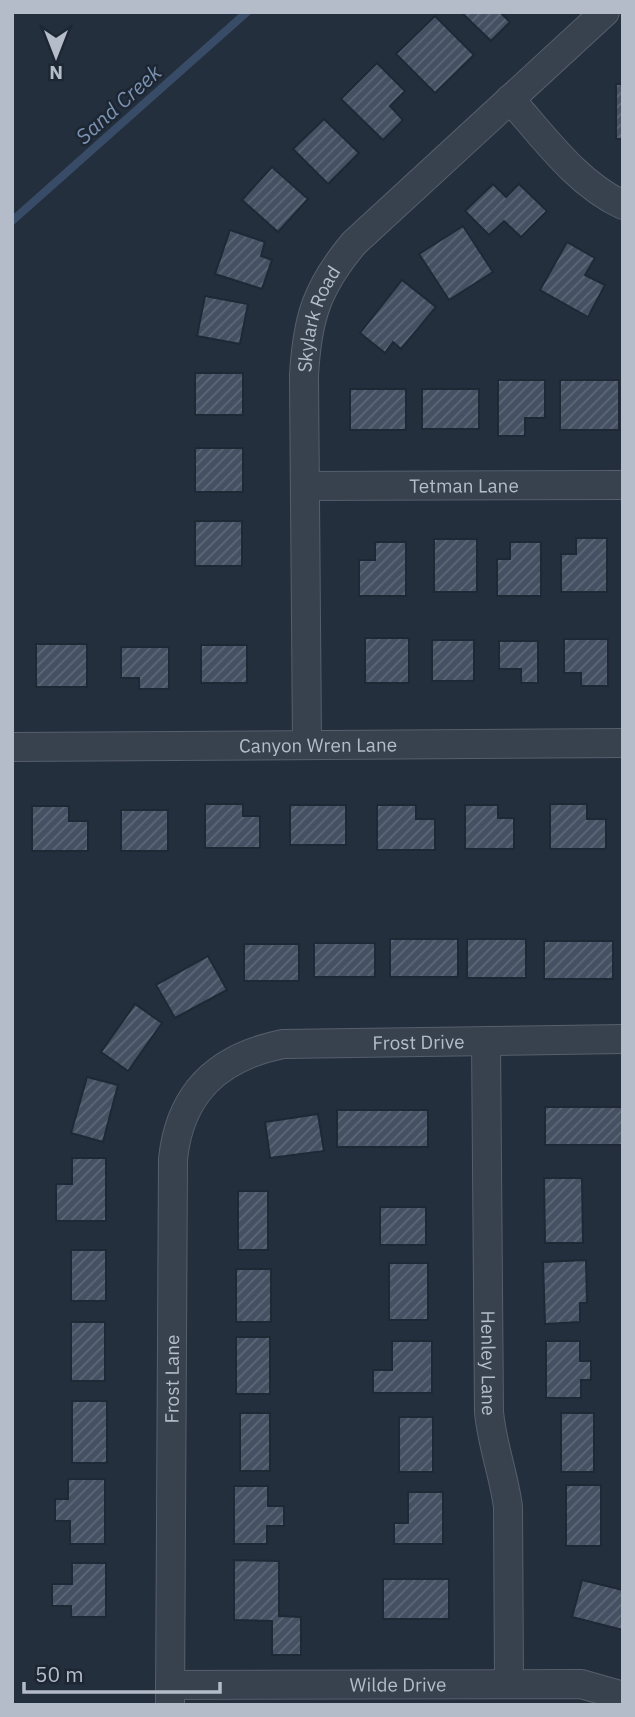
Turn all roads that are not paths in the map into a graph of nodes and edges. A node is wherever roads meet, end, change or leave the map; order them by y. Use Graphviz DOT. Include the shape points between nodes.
graph roads {
  1 [pos="605,12"];
  2 [pos="510,99"];
  3 [pos="623,205"];
  4 [pos="623,485"];
  5 [pos="306,486"];
  6 [pos="307,744"];
  7 [pos="623,744"];
  8 [pos="12,747"];
  9 [pos="623,1040"];
  10 [pos="486,1041"];
  11 [pos="220,1070"];
  12 [pos="509,1682"];
  13 [pos="170,1695"];
  14 [pos="623,1696"];
  1 -- 2 [label="street, Skylark Road"];
  2 -- 3 [label="street" via="576,173"];
  2 -- 5 [label="street, Skylark Road" via="354,243 331,270 314,302 304,365"];
  4 -- 5 [label="street, Tetman Lane"];
  5 -- 6 [label="street, Skylark Road"];
  6 -- 7 [label="street, Canyon Wren Lane"];
  6 -- 8 [label="street, Canyon Wren Lane"];
  9 -- 10 [label="street, Frost Drive"];
  10 -- 11 [label="street, Frost Drive" via="283,1044 258,1049"];
  10 -- 12 [label="street, Henley Lane" via="489,1412 508,1507"];
  11 -- 13 [label="street, Frost Lane" via="186,1105 173,1159"];
  12 -- 13 [label="street, Wilde Drive"];
  12 -- 14 [label="street, Wilde Drive" via="581,1684"];
}
